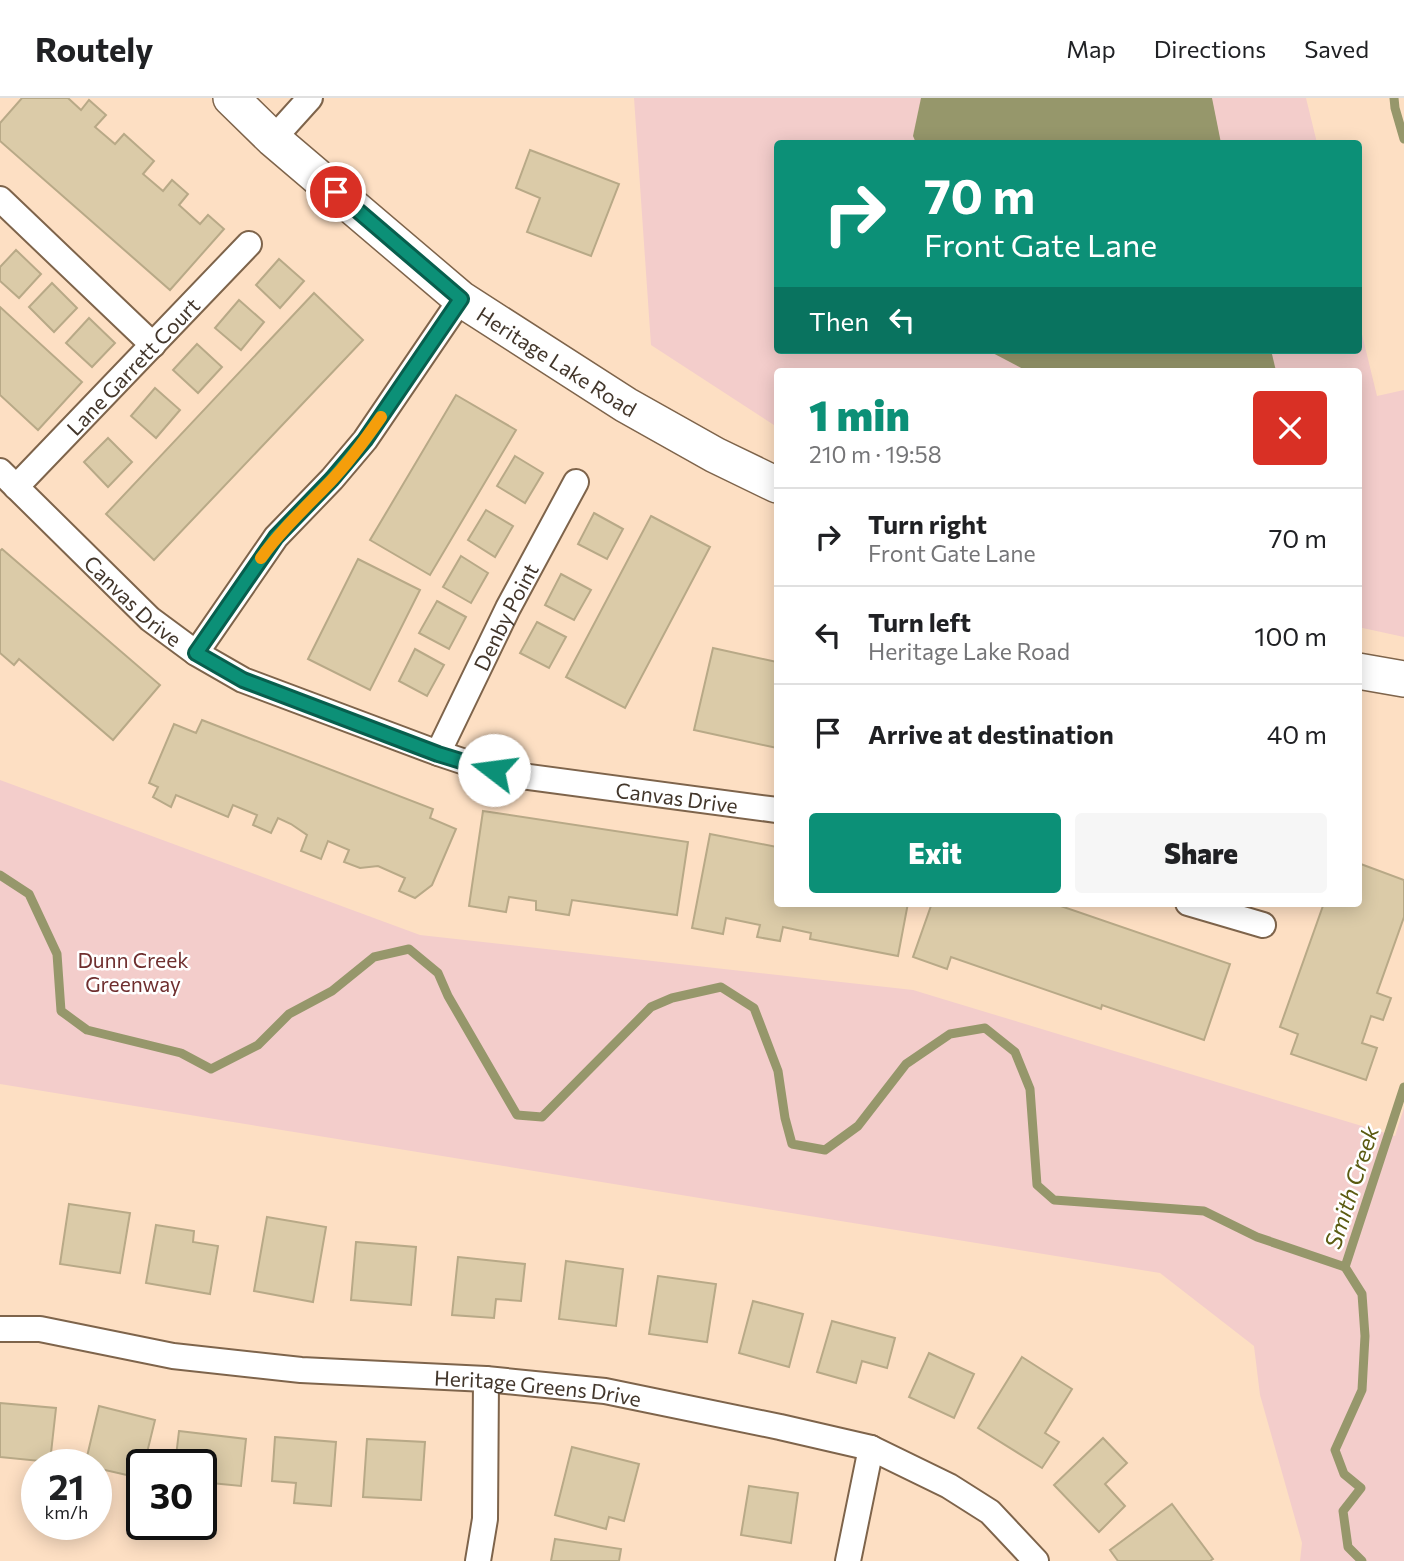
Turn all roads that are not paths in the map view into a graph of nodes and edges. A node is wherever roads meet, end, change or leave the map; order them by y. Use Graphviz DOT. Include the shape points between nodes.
graph roads {
  1 [pos="231,98"];
  2 [pos="310,98"];
  3 [pos="273,139"];
  4 [pos="0,199"];
  5 [pos="248,244"];
  6 [pos="461,299"];
  7 [pos="153,345"];
  8 [pos="8,479"];
  9 [pos="576,482"];
  10 [pos="774,484"];
  11 [pos="196,653"];
  12 [pos="1362,672"];
  13 [pos="1404,679"];
  14 [pos="438,754"];
  15 [pos="774,810"];
  16 [pos="1202,907"];
  17 [pos="1263,925"];
  18 [pos="0,1329"];
  19 [pos="486,1379"];
  20 [pos="870,1448"];
  21 [pos="478,1561"];
  22 [pos="848,1561"];
  23 [pos="1036,1561"];
  1 -- 3 [label="main road, Heritage Lake Road"];
  2 -- 3 [label="street"];
  3 -- 6 [label="main road, Heritage Lake Road"];
  4 -- 7 [label="street"];
  5 -- 7 [label="street, Lane Garrett Court"];
  6 -- 10 [label="main road, Heritage Lake Road" via="626,405"];
  6 -- 11 [label="street" via="365,440 276,537"];
  7 -- 8 [label="street, Lane Garrett Court"];
  8 -- 11 [label="street, Canvas Drive" via="150,619"];
  9 -- 14 [label="street, Denby Point" via="508,608"];
  11 -- 14 [label="street, Canvas Drive" via="243,680"];
  12 -- 13 [label="main road"];
  14 -- 15 [label="street, Canvas Drive" via="514,775"];
  16 -- 17 [label="street"];
  18 -- 19 [label="street, Heritage Greens Drive" via="40,1329 173,1356 301,1370"];
  19 -- 20 [label="street, Heritage Greens Drive" via="605,1391"];
  19 -- 21 [label="street" via="485,1519"];
  20 -- 22 [label="street"];
  20 -- 23 [label="street, Heritage Greens Drive" via="949,1486 990,1513"];
}
